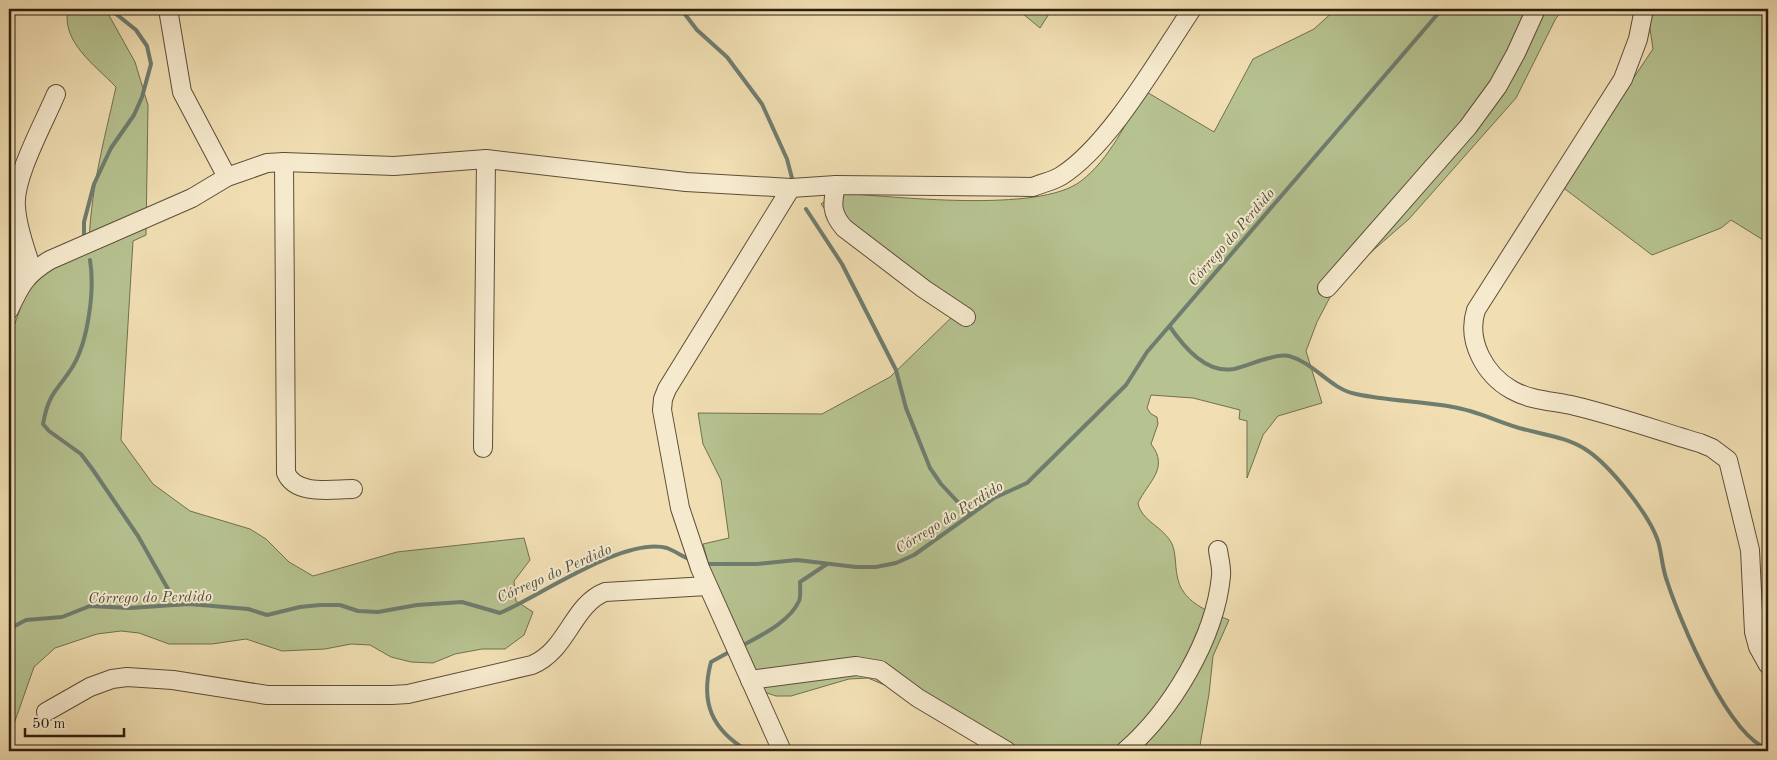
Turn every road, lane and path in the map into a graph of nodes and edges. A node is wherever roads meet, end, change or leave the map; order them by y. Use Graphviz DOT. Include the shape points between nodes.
graph roads {
  1 [pos="168,9"];
  2 [pos="1192,9"];
  3 [pos="1536,9"];
  4 [pos="1644,9"];
  5 [pos="56,94"];
  6 [pos="486,159"];
  7 [pos="284,162"];
  8 [pos="227,177"];
  9 [pos="836,185"];
  10 [pos="791,188"];
  11 [pos="9,253"];
  12 [pos="28,275"];
  13 [pos="1327,288"];
  14 [pos="9,310"];
  15 [pos="966,317"];
  16 [pos="483,448"];
  17 [pos="353,489"];
  18 [pos="1218,550"];
  19 [pos="707,586"];
  20 [pos="1768,665"];
  21 [pos="750,680"];
  22 [pos="46,712"];
  23 [pos="782,751"];
  24 [pos="1007,751"];
  25 [pos="1125,751"];
  1 -- 8 [label="street" via="182,92"];
  2 -- 9 [label="street" via="1125,108 1084,158 1060,176 1032,187"];
  3 -- 13 [label="street" via="1498,86 1468,127"];
  4 -- 20 [label="street" via="1638,39 1623,79 1476,310 1472,323 1473,339 1483,362 1513,391 1700,443 1728,460 1750,550 1754,632"];
  5 -- 12 [label="street" via="21,175 16,195"];
  6 -- 7 [label="street" via="394,166"];
  6 -- 10 [label="street" via="686,182"];
  6 -- 16 [label="street"];
  7 -- 8 [label="street" via="267,163"];
  7 -- 17 [label="street" via="286,474 289,480 302,488"];
  8 -- 12 [label="street" via="192,198 58,256"];
  9 -- 10 [label="street"];
  9 -- 15 [label="street" via="832,206 836,219 844,228"];
  10 -- 19 [label="street" via="663,399 664,433 680,508"];
  11 -- 12 [label="street"];
  12 -- 14 [label="street"];
  18 -- 25 [label="street" via="1221,574 1215,607 1191,665 1174,695 1140,738"];
  19 -- 21 [label="street"];
  19 -- 22 [label="street" via="605,592 586,604 552,653 542,661 408,694 289,697 173,680 127,677 90,687"];
  21 -- 23 [label="street"];
  21 -- 24 [label="street" via="856,666 880,670 918,698"];
}
